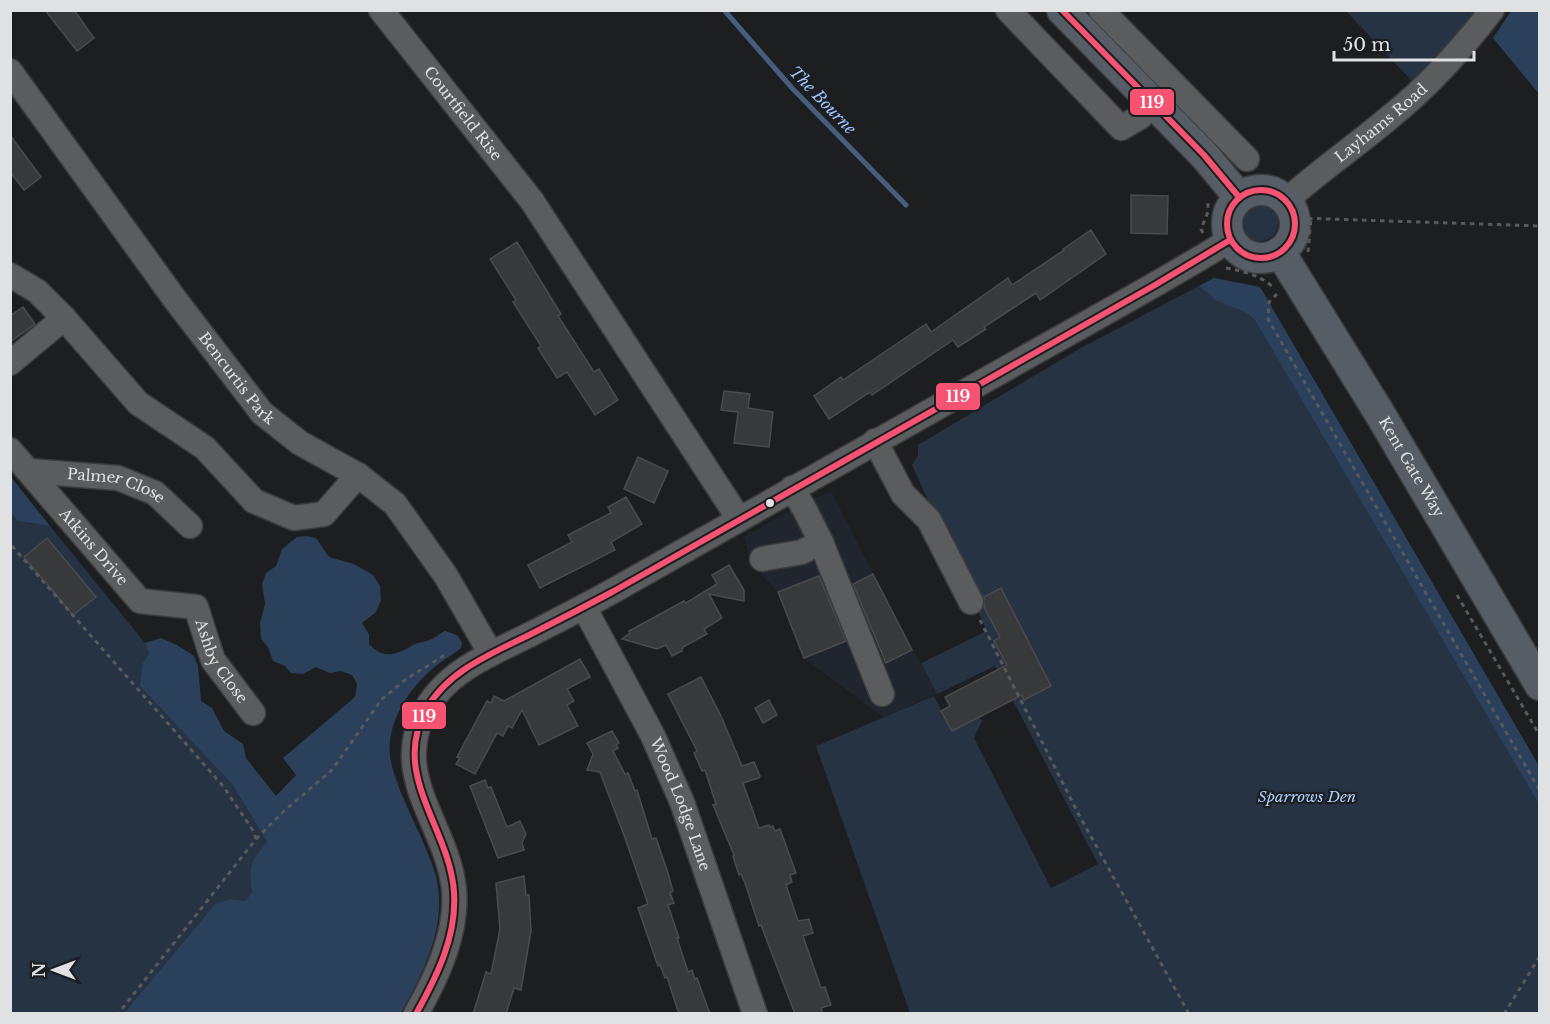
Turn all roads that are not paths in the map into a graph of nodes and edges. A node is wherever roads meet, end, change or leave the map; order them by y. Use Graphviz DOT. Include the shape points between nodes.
graph roads {
  1 [pos="381,10"];
  2 [pos="1008,10"];
  3 [pos="1062,10"];
  4 [pos="1101,10"];
  5 [pos="1492,10"];
  6 [pos="10,71"];
  7 [pos="1147,110"];
  8 [pos="1214,147"];
  9 [pos="1246,159"];
  10 [pos="1239,197"];
  11 [pos="1290,210"];
  12 [pos="1280,252"];
  13 [pos="1228,254"];
  14 [pos="10,274"];
  15 [pos="64,318"];
  16 [pos="10,363"];
  17 [pos="875,441"];
  18 [pos="10,450"];
  19 [pos="30,471"];
  20 [pos="358,475"];
  21 [pos="792,488"];
  22 [pos="739,519"];
  23 [pos="190,525"];
  24 [pos="820,542"];
  25 [pos="762,559"];
  26 [pos="971,602"];
  27 [pos="196,606"];
  28 [pos="584,607"];
  29 [pos="486,645"];
  30 [pos="1539,685"];
  31 [pos="882,694"];
  32 [pos="253,713"];
  33 [pos="416,1014"];
  34 [pos="755,1014"];
  1 -- 22 [label="street, Courtfield Rise" via="532,201"];
  2 -- 7 [label="street" via="1122,128"];
  3 -- 7 [label="main road"];
  4 -- 8 [label="street"];
  5 -- 11 [label="street, Layhams Road" via="1415,96 1326,166"];
  6 -- 20 [label="street, Bencurtis Park" via="262,413 300,443"];
  7 -- 8 [label="main road"];
  8 -- 9 [label="street"];
  8 -- 10 [label="main road"];
  10 -- 11 [label="main road" via="1261,190 1273,192"];
  10 -- 13 [label="main road" via="1227,217"];
  11 -- 12 [label="main road" via="1294,229"];
  12 -- 13 [label="main road" via="1267,258 1238,250"];
  12 -- 30 [label="main road, Kent Gate Way"];
  13 -- 17 [label="street"];
  14 -- 15 [label="street" via="37,291"];
  15 -- 16 [label="street"];
  15 -- 20 [label="street" via="138,403 205,448 254,501 294,518 324,514"];
  17 -- 21 [label="street"];
  17 -- 26 [label="street" via="903,494 929,520"];
  18 -- 19 [label="street, Atkins Drive"];
  19 -- 23 [label="street, Palmer Close" via="118,478 154,493"];
  19 -- 27 [label="street, Atkins Drive" via="140,602"];
  20 -- 29 [label="street, Bencurtis Park" via="395,504 446,576"];
  21 -- 22 [label="street"];
  21 -- 24 [label="street"];
  22 -- 28 [label="street"];
  24 -- 25 [label="street" via="802,552"];
  24 -- 31 [label="street"];
  27 -- 32 [label="street, Ashby Close" via="213,660"];
  28 -- 29 [label="street"];
  28 -- 34 [label="street, Wood Lodge Lane" via="669,770"];
  29 -- 33 [label="street" via="440,689 422,717 416,736 417,784 447,859 454,904 446,946"];
}
